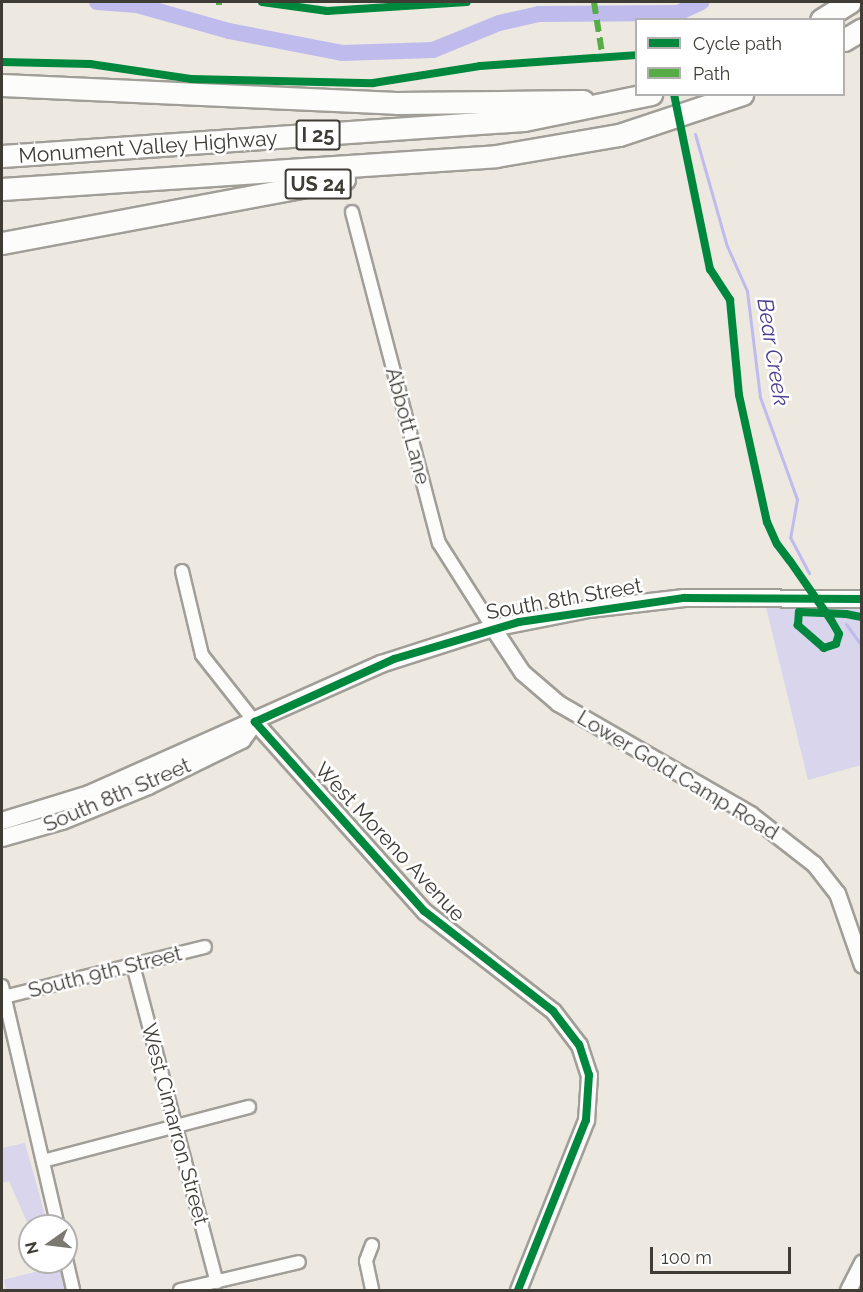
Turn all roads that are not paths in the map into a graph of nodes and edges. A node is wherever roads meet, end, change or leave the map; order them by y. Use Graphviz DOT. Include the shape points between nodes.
graph roads {
  1 [pos="850,2"];
  2 [pos="824,18"];
  3 [pos="861,29"];
  4 [pos="845,39"];
  5 [pos="2,86"];
  6 [pos="736,96"];
  7 [pos="641,97"];
  8 [pos="2,156"];
  9 [pos="436,162"];
  10 [pos="2,189"];
  11 [pos="352,212"];
  12 [pos="2,243"];
  13 [pos="182,571"];
  14 [pos="861,599"];
  15 [pos="494,628"];
  16 [pos="255,722"];
  17 [pos="2,821"];
  18 [pos="2,838"];
  19 [pos="205,947"];
  20 [pos="133,965"];
  21 [pos="861,965"];
  22 [pos="3,992"];
  23 [pos="249,1107"];
  24 [pos="174,1125"];
  25 [pos="43,1161"];
  26 [pos="55,1214"];
  27 [pos="372,1245"];
  28 [pos="299,1262"];
  29 [pos="861,1262"];
  30 [pos="69,1274"];
  31 [pos="217,1282"];
  32 [pos="73,1290"];
  33 [pos="180,1290"];
  34 [pos="372,1290"];
  35 [pos="519,1290"];
  36 [pos="848,1290"];
  1 -- 2 [label="highway"];
  3 -- 4 [label="highway"];
  5 -- 7 [label="highway" via="396,103"];
  6 -- 9 [label="highway, Monument Valley Highway / I 25" via="619,135"];
  7 -- 8 [label="highway, Monument Valley Highway / I 25" via="524,120"];
  9 -- 10 [label="highway, Monument Valley Highway / I 25"];
  9 -- 12 [label="highway, US 24"];
  11 -- 15 [label="street, Abbott Lane" via="439,543"];
  13 -- 16 [label="street, West Moreno Avenue" via="202,655"];
  14 -- 15 [label="main road, South 8th Street" via="782,595 641,602"];
  15 -- 16 [label="main road, South 8th Street" via="381,664"];
  15 -- 21 [label="street, Lower Gold Camp Road" via="522,672 558,703 750,814 814,864 837,893"];
  16 -- 17 [label="main road, South 8th Street" via="239,723 75,799"];
  16 -- 18 [label="main road, South 8th Street" via="242,740 148,786"];
  16 -- 35 [label="street, West Moreno Avenue" via="424,910 553,1011 579,1045 588,1075 586,1120"];
  19 -- 20 [label="street, South 9th Street"];
  20 -- 22 [label="street, South 9th Street"];
  20 -- 24 [label="street, West Cimarron Street"];
  22 -- 25 [label="street"];
  23 -- 24 [label="street"];
  24 -- 25 [label="street"];
  24 -- 31 [label="street, West Cimarron Street"];
  25 -- 26 [label="street"];
  27 -- 34 [label="street" via="366,1262"];
  28 -- 31 [label="street"];
  29 -- 36 [label="street"];
  30 -- 32 [label="street"];
  31 -- 33 [label="street"];
}
